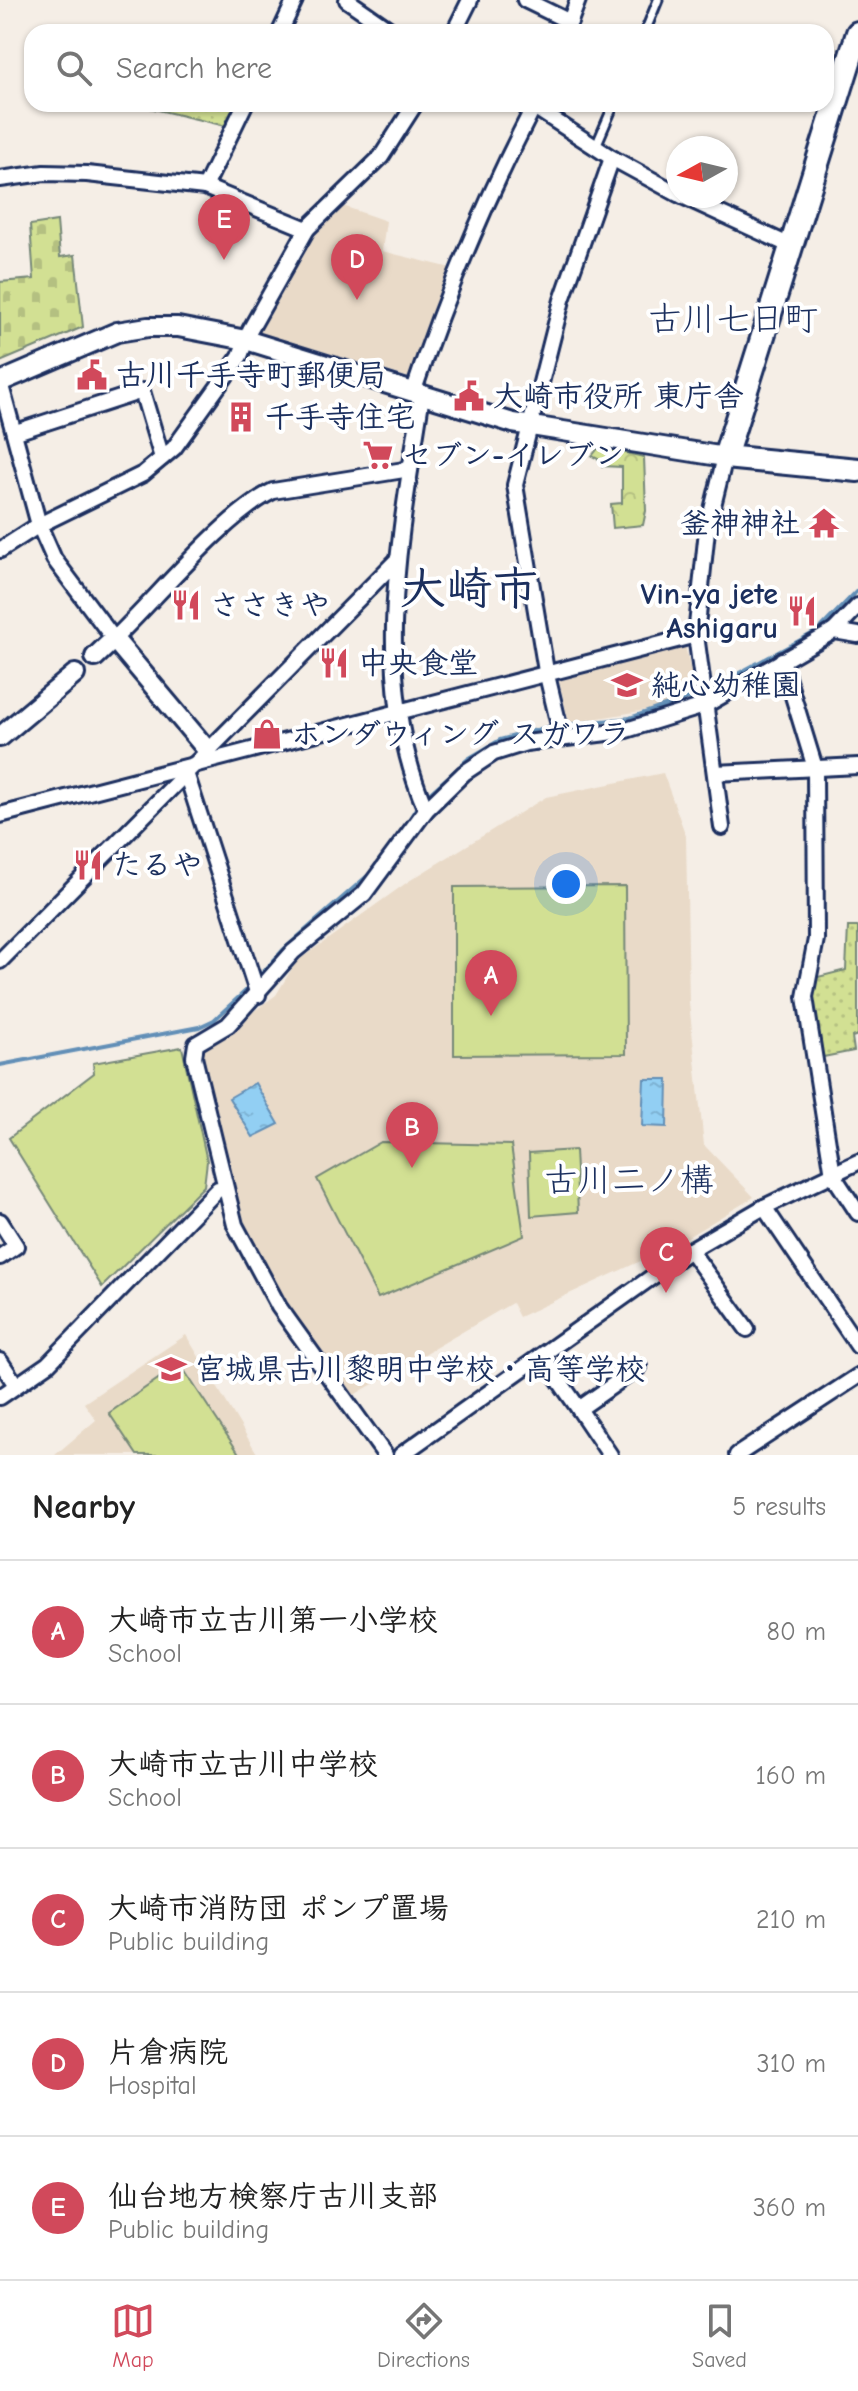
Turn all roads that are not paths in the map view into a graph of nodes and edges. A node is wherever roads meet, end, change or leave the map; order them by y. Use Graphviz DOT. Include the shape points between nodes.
graph roads {
  1 [pos="295,0"];
  2 [pos="347,0"];
  3 [pos="470,0"];
  4 [pos="525,0"];
  5 [pos="578,0"];
  6 [pos="658,0"];
  7 [pos="284,24"];
  8 [pos="382,24"];
  9 [pos="458,24"];
  10 [pos="563,24"];
  11 [pos="569,24"];
  12 [pos="648,24"];
  13 [pos="858,33"];
  14 [pos="241,112"];
  15 [pos="410,112"];
  16 [pos="531,112"];
  17 [pos="544,112"];
  18 [pos="611,112"];
  19 [pos="595,148"];
  20 [pos="612,158"];
  21 [pos="0,179"];
  22 [pos="205,187"];
  23 [pos="666,187"];
  24 [pos="708,208"];
  25 [pos="307,229"];
  26 [pos="793,247"];
  27 [pos="246,340"];
  28 [pos="0,382"];
  29 [pos="417,394"];
  30 [pos="531,426"];
  31 [pos="16,432"];
  32 [pos="725,457"];
  33 [pos="162,458"];
  34 [pos="410,469"];
  35 [pos="858,470"];
  36 [pos="39,525"];
  37 [pos="0,550"];
  38 [pos="397,560"];
  39 [pos="858,606"];
  40 [pos="834,631"];
  41 [pos="696,635"];
  42 [pos="858,635"];
  43 [pos="114,639"];
  44 [pos="95,657"];
  45 [pos="782,660"];
  46 [pos="546,671"];
  47 [pos="75,674"];
  48 [pos="703,697"];
  49 [pos="398,712"];
  50 [pos="560,729"];
  51 [pos="0,737"];
  52 [pos="208,751"];
  53 [pos="858,766"];
  54 [pos="815,768"];
  55 [pos="189,769"];
  56 [pos="715,773"];
  57 [pos="423,804"];
  58 [pos="0,815"];
  59 [pos="722,827"];
  60 [pos="0,961"];
  61 [pos="255,986"];
  62 [pos="858,1162"];
  63 [pos="833,1175"];
  64 [pos="218,1189"];
  65 [pos="764,1207"];
  66 [pos="858,1213"];
  67 [pos="0,1221"];
  68 [pos="690,1250"];
  69 [pos="0,1257"];
  70 [pos="747,1329"];
  71 [pos="858,1346"];
  72 [pos="542,1356"];
  73 [pos="0,1361"];
  74 [pos="639,1367"];
  75 [pos="858,1376"];
  76 [pos="16,1385"];
  77 [pos="0,1397"];
  78 [pos="579,1409"];
  79 [pos="385,1455"];
  80 [pos="401,1455"];
  81 [pos="610,1455"];
  82 [pos="737,1455"];
  1 -- 7 [label="street"];
  2 -- 8 [label="street"];
  3 -- 9 [label="street"];
  4 -- 10 [label="street"];
  5 -- 11 [label="street"];
  6 -- 12 [label="lane"];
  13 -- 26 [label="main road"];
  14 -- 22 [label="street"];
  15 -- 25 [label="street" via="381,157"];
  16 -- 29 [label="street" via="441,309"];
  17 -- 19 [label="street"];
  18 -- 19 [label="lane"];
  19 -- 20 [label="street"];
  20 -- 23 [label="street"];
  20 -- 30 [label="street" via="562,300"];
  21 -- 22 [label="street" via="87,174"];
  22 -- 25 [label="street"];
  24 -- 26 [label="street"];
  25 -- 27 [label="street"];
  26 -- 32 [label="main road"];
  27 -- 28 [label="street" via="178,327 117,332"];
  27 -- 29 [label="street"];
  27 -- 33 [label="street" via="231,368"];
  28 -- 31 [label="street"];
  29 -- 30 [label="street"];
  29 -- 34 [label="street"];
  30 -- 32 [label="street"];
  30 -- 46 [label="street" via="515,485"];
  31 -- 33 [label="street" via="142,391"];
  31 -- 36 [label="street"];
  32 -- 35 [label="main road"];
  32 -- 41 [label="street" via="707,530"];
  33 -- 36 [label="street" via="143,474"];
  34 -- 38 [label="street"];
  34 -- 43 [label="street" via="263,496"];
  36 -- 37 [label="street"];
  36 -- 43 [label="street" via="54,559"];
  38 -- 49 [label="street"];
  38 -- 52 [label="street"];
  39 -- 40 [label="street"];
  40 -- 42 [label="street"];
  40 -- 45 [label="street"];
  41 -- 46 [label="street"];
  41 -- 48 [label="street"];
  43 -- 44 [label="street"];
  43 -- 52 [label="street"];
  45 -- 48 [label="street"];
  45 -- 54 [label="street"];
  46 -- 49 [label="street"];
  46 -- 50 [label="street"];
  47 -- 51 [label="street"];
  48 -- 50 [label="street" via="623,731"];
  48 -- 56 [label="street"];
  49 -- 55 [label="street"];
  49 -- 57 [label="street"];
  50 -- 57 [label="street" via="494,753"];
  52 -- 55 [label="street"];
  53 -- 54 [label="street"];
  54 -- 56 [label="street"];
  54 -- 63 [label="street" via="816,939 805,997"];
  55 -- 58 [label="street"];
  55 -- 60 [label="street"];
  55 -- 61 [label="street"];
  56 -- 59 [label="street"];
  57 -- 61 [label="street" via="364,894"];
  61 -- 79 [label="street" via="228,1025 196,1044 194,1057 227,1197 235,1225 279,1307"];
  62 -- 63 [label="street"];
  63 -- 65 [label="street"];
  63 -- 66 [label="street"];
  64 -- 76 [label="street" via="48,1364"];
  65 -- 68 [label="street"];
  65 -- 71 [label="street"];
  67 -- 69 [label="street" via="16,1246"];
  68 -- 70 [label="street"];
  68 -- 72 [label="street"];
  72 -- 78 [label="street"];
  72 -- 80 [label="street"];
  73 -- 76 [label="street"];
  74 -- 78 [label="street"];
  75 -- 82 [label="street"];
  76 -- 77 [label="street"];
  78 -- 81 [label="street"];
}
